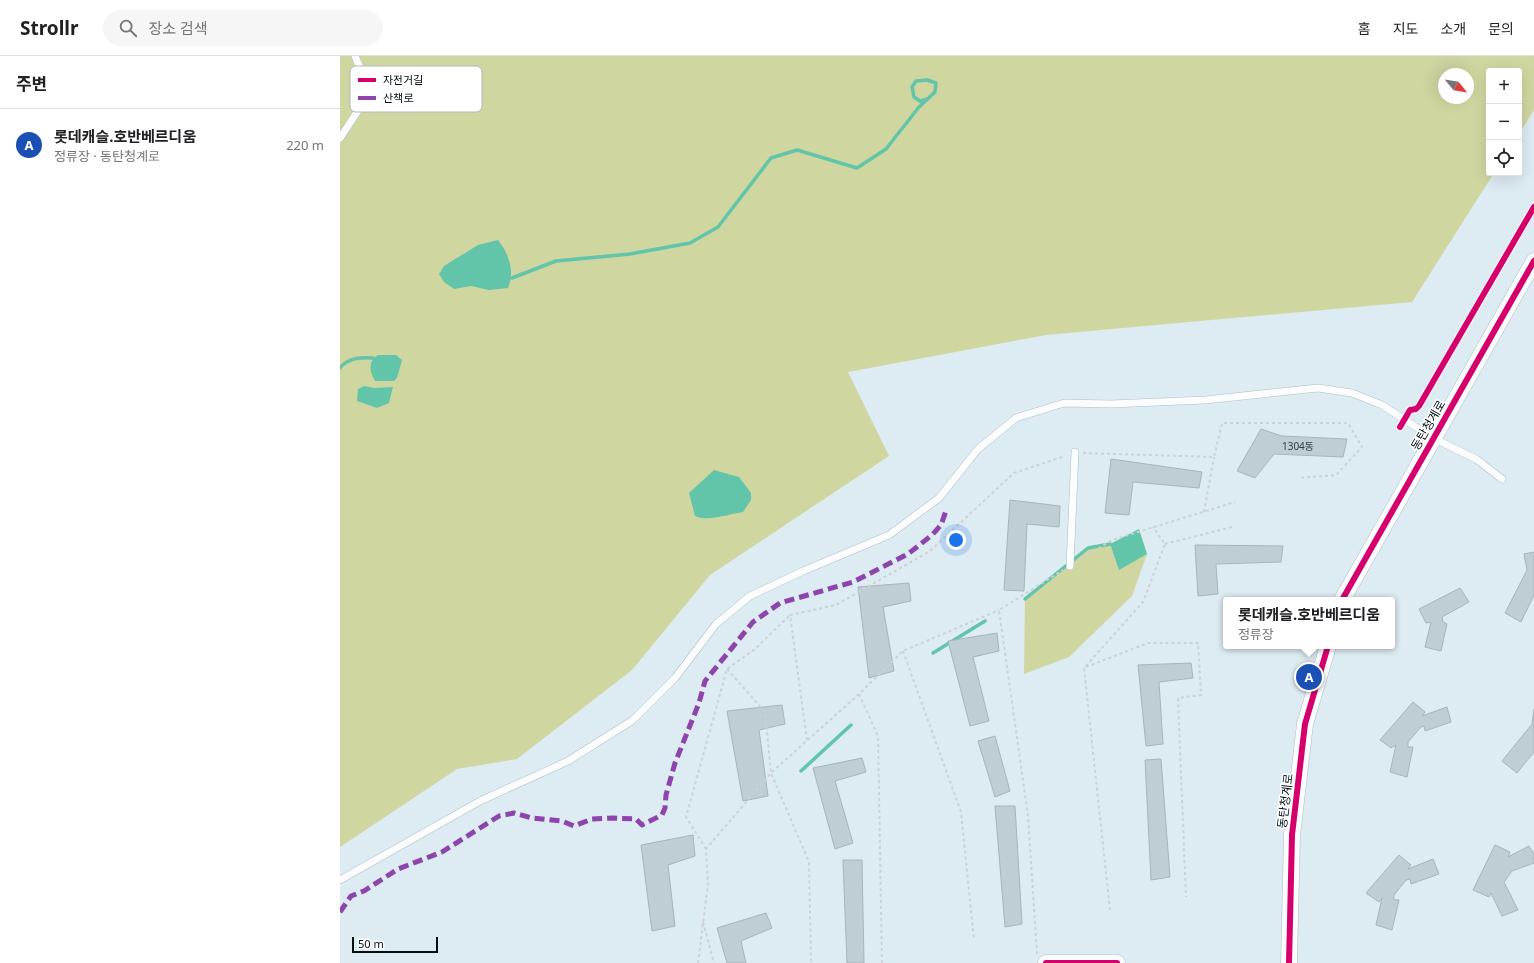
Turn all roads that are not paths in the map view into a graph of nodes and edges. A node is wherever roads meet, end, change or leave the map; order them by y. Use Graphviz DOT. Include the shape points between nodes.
graph roads {
  1 [pos="355,56"];
  2 [pos="359,66"];
  3 [pos="358,112"];
  4 [pos="340,138"];
  5 [pos="1534,261"];
  6 [pos="1433,438"];
  7 [pos="1075,452"];
  8 [pos="1502,479"];
  9 [pos="1070,566"];
  10 [pos="1344,597"];
  11 [pos="1327,649"];
  12 [pos="340,880"];
  13 [pos="1041,959"];
  14 [pos="1117,963"];
  15 [pos="1289,963"];
  1 -- 2 [label="lane"];
  3 -- 4 [label="lane"];
  5 -- 6 [label="street, 동탄청계로"];
  6 -- 8 [label="lane" via="1476,458"];
  6 -- 10 [label="street, 동탄청계로"];
  6 -- 12 [label="lane" via="1382,405 1352,393 1318,388 1205,400 1064,403 1016,418 978,449 939,498 890,535 750,596 716,624 676,678 633,720 568,761 480,801"];
  7 -- 9 [label="lane"];
  11 -- 15 [label="street, 동탄청계로" via="1305,724 1292,835"];
  13 -- 14 [label="street"];
}
